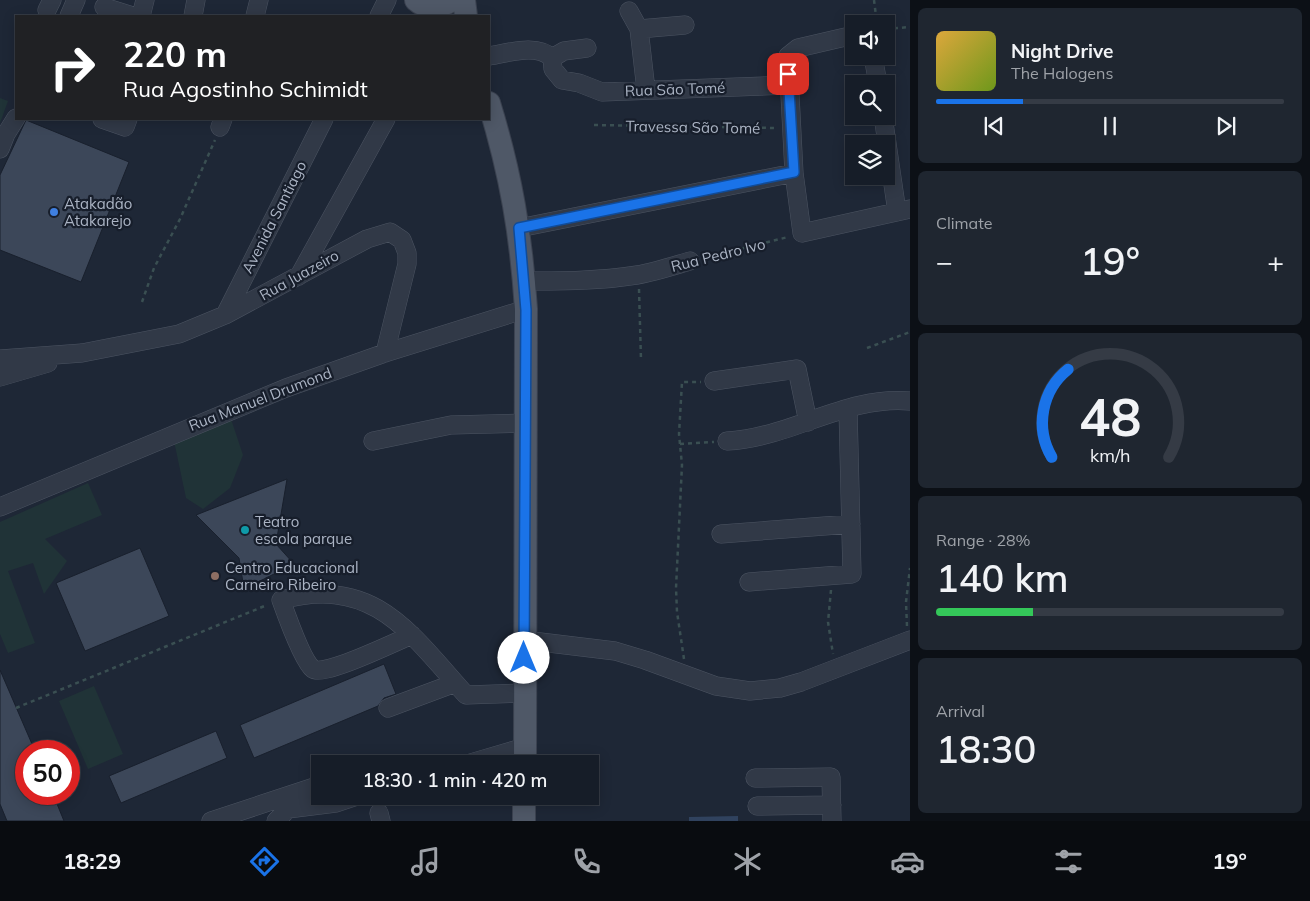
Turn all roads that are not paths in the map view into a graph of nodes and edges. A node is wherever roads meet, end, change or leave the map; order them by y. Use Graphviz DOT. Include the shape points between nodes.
graph roads {
  1 [pos="76,0"];
  2 [pos="87,0"];
  3 [pos="146,0"];
  4 [pos="196,0"];
  5 [pos="259,0"];
  6 [pos="387,0"];
  7 [pos="452,0"];
  8 [pos="464,0"];
  9 [pos="424,6"];
  10 [pos="104,8"];
  11 [pos="629,11"];
  12 [pos="69,15"];
  13 [pos="80,15"];
  14 [pos="129,15"];
  15 [pos="141,15"];
  16 [pos="193,15"];
  17 [pos="255,15"];
  18 [pos="380,15"];
  19 [pos="466,15"];
  20 [pos="684,25"];
  21 [pos="639,29"];
  22 [pos="845,37"];
  23 [pos="587,48"];
  24 [pos="490,56"];
  25 [pos="552,58"];
  26 [pos="789,85"];
  27 [pos="646,90"];
  28 [pos="490,106"];
  29 [pos="15,120"];
  30 [pos="105,120"];
  31 [pos="128,120"];
  32 [pos="323,120"];
  33 [pos="385,120"];
  34 [pos="885,125"];
  35 [pos="0,148"];
  36 [pos="794,172"];
  37 [pos="904,211"];
  38 [pos="519,228"];
  39 [pos="690,262"];
  40 [pos="299,276"];
  41 [pos="524,281"];
  42 [pos="526,310"];
  43 [pos="225,315"];
  44 [pos="82,353"];
  45 [pos="385,353"];
  46 [pos="0,359"];
  47 [pos="0,378"];
  48 [pos="714,381"];
  49 [pos="910,401"];
  50 [pos="848,410"];
  51 [pos="808,422"];
  52 [pos="525,423"];
  53 [pos="373,441"];
  54 [pos="727,441"];
  55 [pos="0,507"];
  56 [pos="851,524"];
  57 [pos="721,534"];
  58 [pos="749,582"];
  59 [pos="412,635"];
  60 [pos="909,635"];
  61 [pos="524,640"];
  62 [pos="455,682"];
  63 [pos="524,693"];
  64 [pos="388,708"];
  65 [pos="524,755"];
  66 [pos="756,778"];
  67 [pos="311,788"];
  68 [pos="320,805"];
  69 [pos="524,805"];
  70 [pos="756,806"];
  71 [pos="832,813"];
  72 [pos="211,821"];
  73 [pos="276,821"];
  74 [pos="524,821"];
  1 -- 12 [label="street"];
  2 -- 13 [label="street"];
  3 -- 15 [label="street"];
  4 -- 16 [label="street"];
  5 -- 17 [label="street"];
  6 -- 18 [label="street"];
  7 -- 9 [label="main road" via="436,7"];
  8 -- 19 [label="main road"];
  10 -- 14 [label="street"];
  11 -- 21 [label="street"];
  20 -- 21 [label="street"];
  21 -- 27 [label="street"];
  22 -- 26 [label="street" via="794,50 788,58"];
  23 -- 25 [label="street" via="564,51"];
  24 -- 25 [label="street" via="541,50"];
  25 -- 27 [label="street, Rua Sāo Tomé" via="553,69 562,80 602,92"];
  26 -- 27 [label="street, Rua Sāo Tomé"];
  26 -- 36 [label="street"];
  28 -- 38 [label="main road" via="507,165"];
  29 -- 35 [label="street"];
  30 -- 31 [label="street" via="125,127"];
  32 -- 43 [label="street, Avenida Santiago"];
  33 -- 40 [label="street"];
  34 -- 37 [label="street"];
  36 -- 37 [label="street" via="802,233"];
  36 -- 38 [label="street"];
  38 -- 41 [label="main road"];
  39 -- 41 [label="street, Rua Pedro Ivo" via="638,275 578,281"];
  40 -- 43 [label="street, Rua Juazeiro"];
  40 -- 45 [label="street, Rua Juazeiro" via="376,235 397,234 406,248 407,264"];
  41 -- 42 [label="main road"];
  42 -- 45 [label="street, Rua Manuel Drumond"];
  42 -- 52 [label="main road"];
  43 -- 44 [label="street, Rua Juazeiro" via="179,334"];
  44 -- 46 [label="street, Rua Juazeiro"];
  44 -- 47 [label="street, Rua Juazeiro"];
  45 -- 55 [label="street, Rua Manuel Drumond" via="228,410"];
  48 -- 51 [label="street" via="796,369"];
  49 -- 50 [label="street" via="875,402"];
  50 -- 51 [label="street"];
  50 -- 56 [label="street"];
  51 -- 54 [label="street" via="758,438"];
  52 -- 53 [label="street" via="451,425"];
  52 -- 61 [label="main road"];
  56 -- 57 [label="street"];
  56 -- 58 [label="street" via="852,574"];
  59 -- 59 [label="street" via="389,614 352,598 306,593 281,600 304,657 316,670 333,668"];
  59 -- 62 [label="street"];
  60 -- 61 [label="street" via="801,682 750,692 716,686 615,651"];
  61 -- 63 [label="main road"];
  62 -- 63 [label="street" via="466,695"];
  62 -- 64 [label="street"];
  63 -- 65 [label="main road"];
  66 -- 71 [label="street" via="831,777"];
  67 -- 72 [label="street"];
  68 -- 73 [label="street" via="288,809"];
  69 -- 74 [label="main road"];
  70 -- 71 [label="street"];
}
